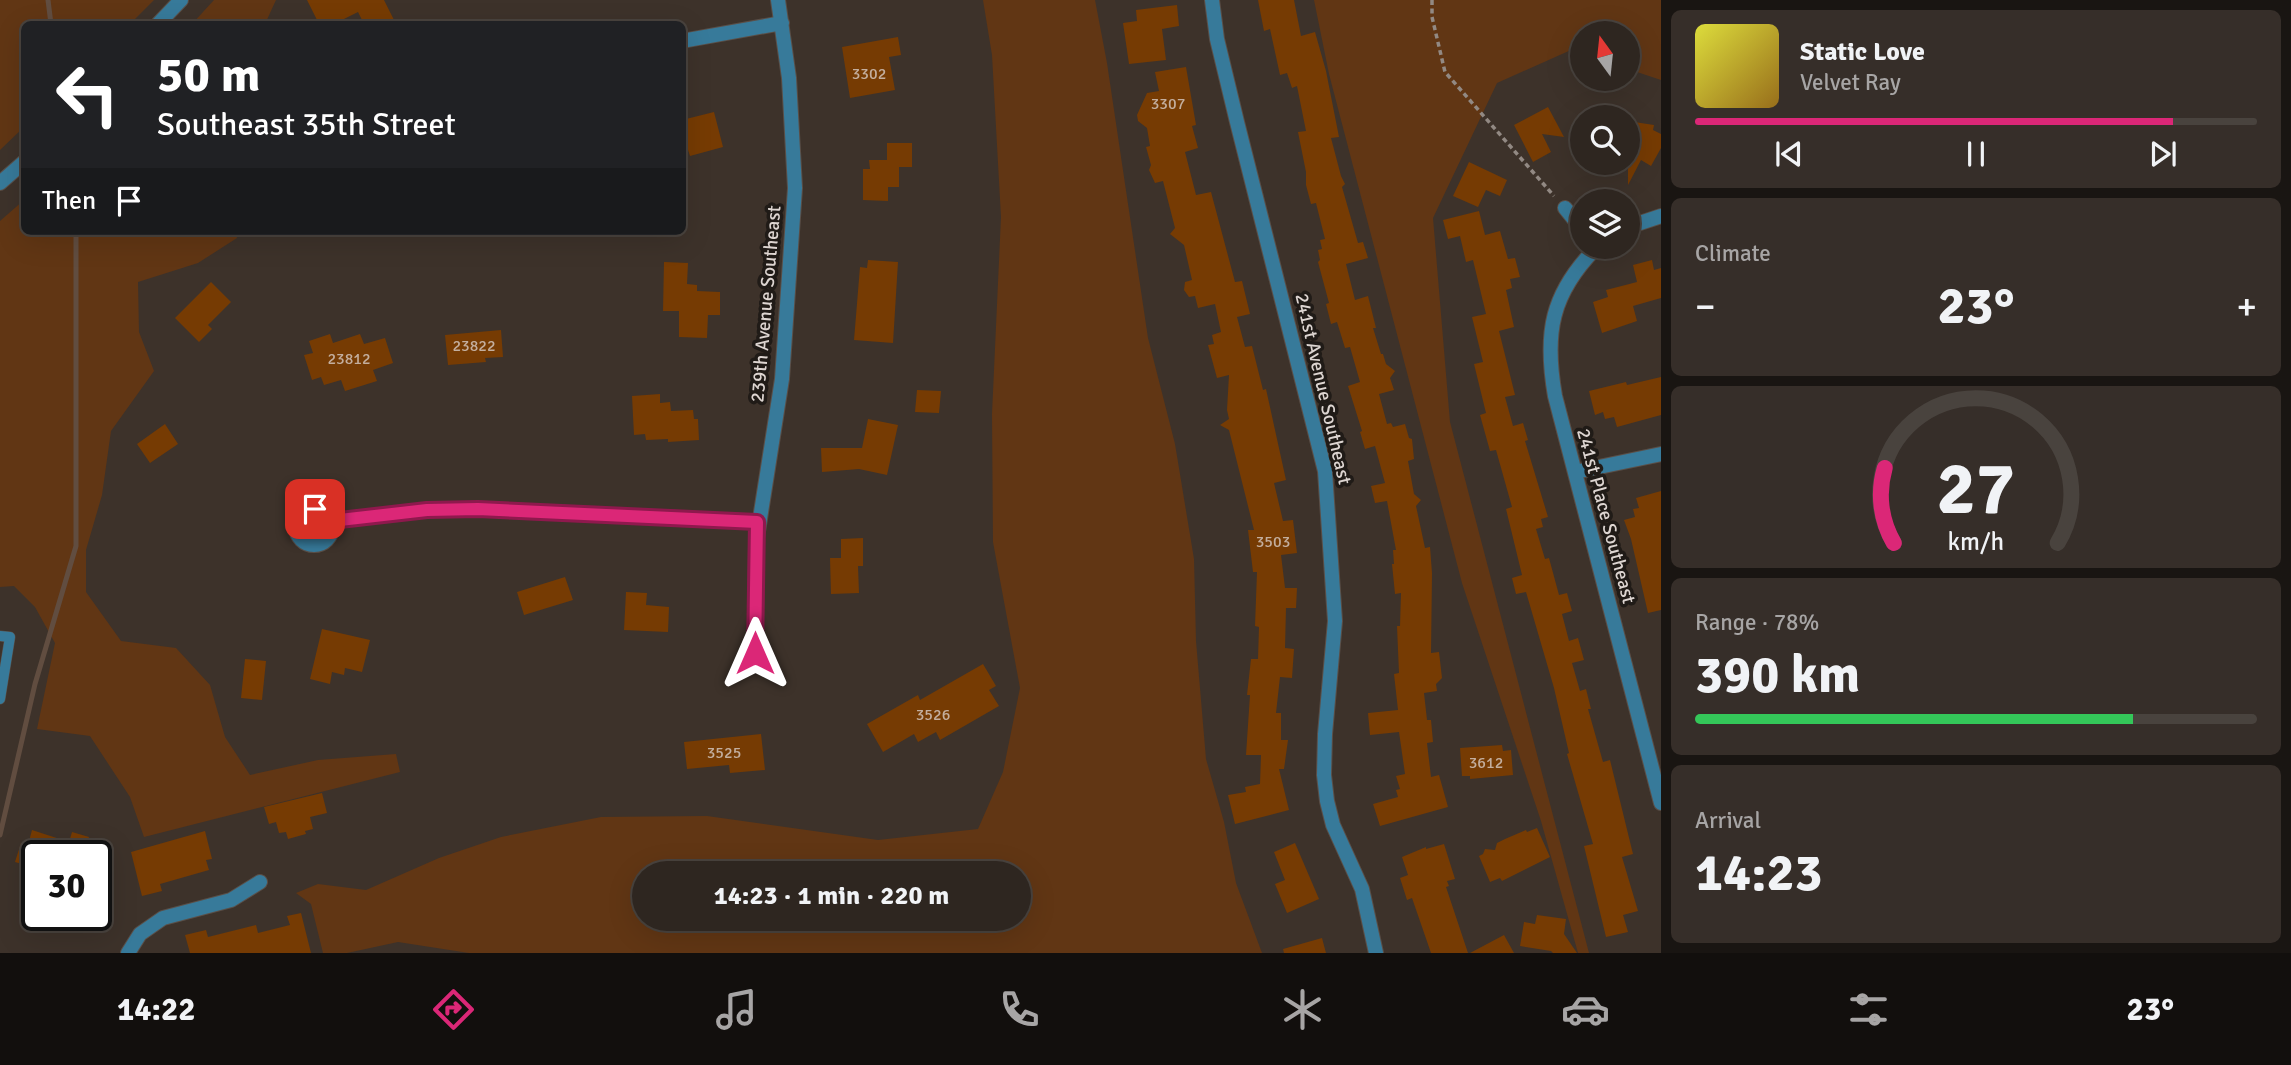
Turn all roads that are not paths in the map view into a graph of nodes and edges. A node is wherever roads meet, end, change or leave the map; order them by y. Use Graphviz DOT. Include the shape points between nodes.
graph roads {
  1 [pos="181,0"];
  2 [pos="778,0"];
  3 [pos="1212,0"];
  4 [pos="161,21"];
  5 [pos="782,23"];
  6 [pos="686,40"];
  7 [pos="21,165"];
  8 [pos="0,183"];
  9 [pos="1565,208"];
  10 [pos="1570,214"];
  11 [pos="1661,216"];
  12 [pos="1640,223"];
  13 [pos="1584,259"];
  14 [pos="1661,454"];
  15 [pos="1575,472"];
  16 [pos="331,521"];
  17 [pos="757,522"];
  18 [pos="0,636"];
  19 [pos="755,653"];
  20 [pos="0,699"];
  21 [pos="1657,768"];
  22 [pos="1661,803"];
  23 [pos="260,882"];
  24 [pos="128,953"];
  25 [pos="1376,953"];
  1 -- 4 [label="street"];
  2 -- 5 [label="street, 239th Avenue Southeast"];
  3 -- 25 [label="street, 241st Avenue Southeast" via="1228,87 1325,471 1335,621 1324,775 1333,825 1362,890"];
  5 -- 6 [label="street"];
  5 -- 17 [label="street, 239th Avenue Southeast" via="794,188 782,379"];
  7 -- 8 [label="street"];
  9 -- 10 [label="street"];
  11 -- 12 [label="street"];
  13 -- 15 [label="street, 241st Place Southeast" via="1560,296 1550,339 1555,396"];
  14 -- 15 [label="street"];
  15 -- 21 [label="street, 241st Place Southeast"];
  16 -- 17 [label="street" via="478,509"];
  17 -- 19 [label="street, 239th Avenue Southeast"];
  18 -- 20 [label="lane" via="10,637"];
  21 -- 22 [label="street, 241st Place Southeast"];
  23 -- 24 [label="street" via="230,900 163,918 140,934"];
}
